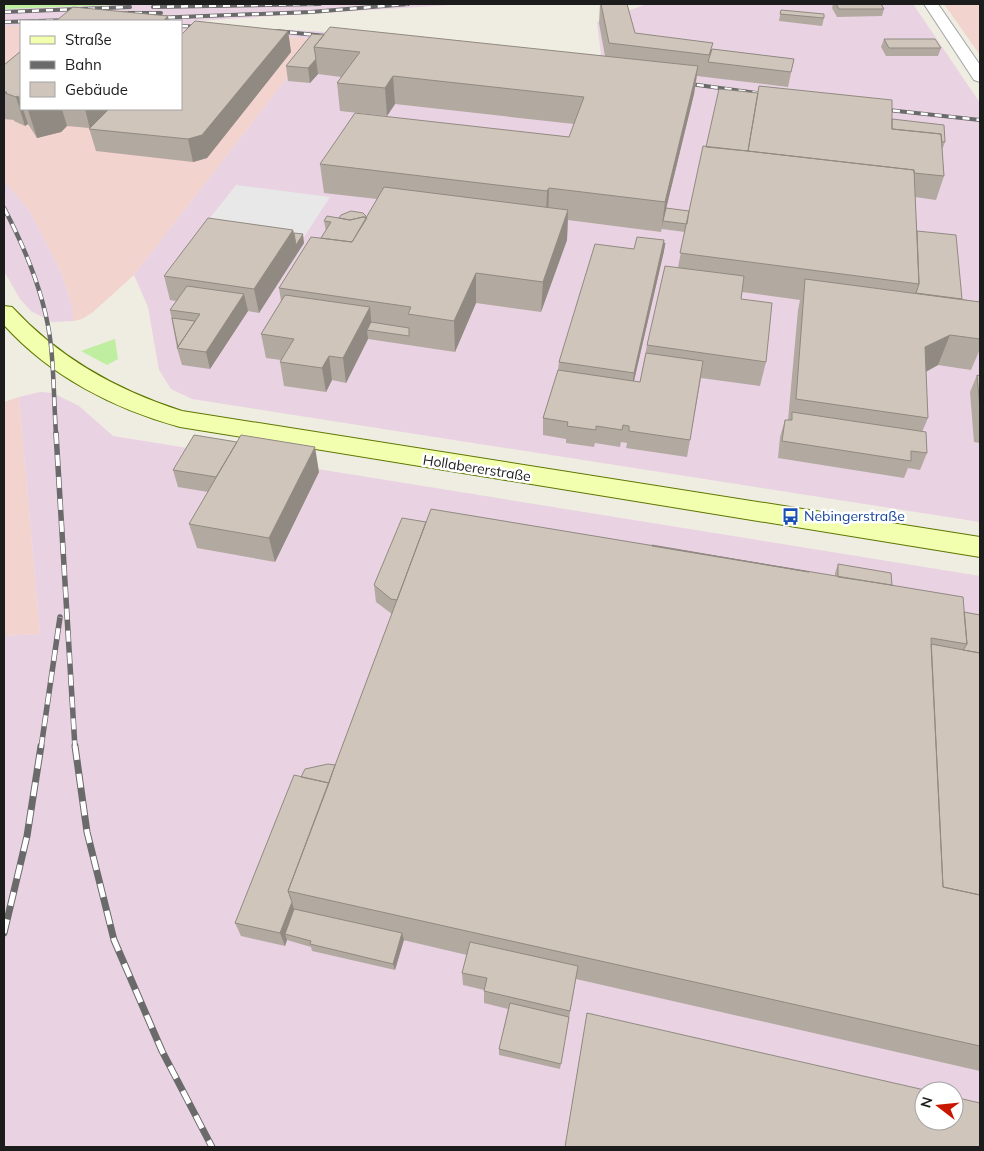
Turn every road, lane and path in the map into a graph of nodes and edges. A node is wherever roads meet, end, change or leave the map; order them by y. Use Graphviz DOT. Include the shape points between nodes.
graph roads {
  1 [pos="931,4"];
  2 [pos="980,77"];
  3 [pos="4,312"];
  4 [pos="980,548"];
  1 -- 2 [label="street"];
  3 -- 4 [label="street, Hollabererstraße" via="27,337 99,387 180,419"];
}
